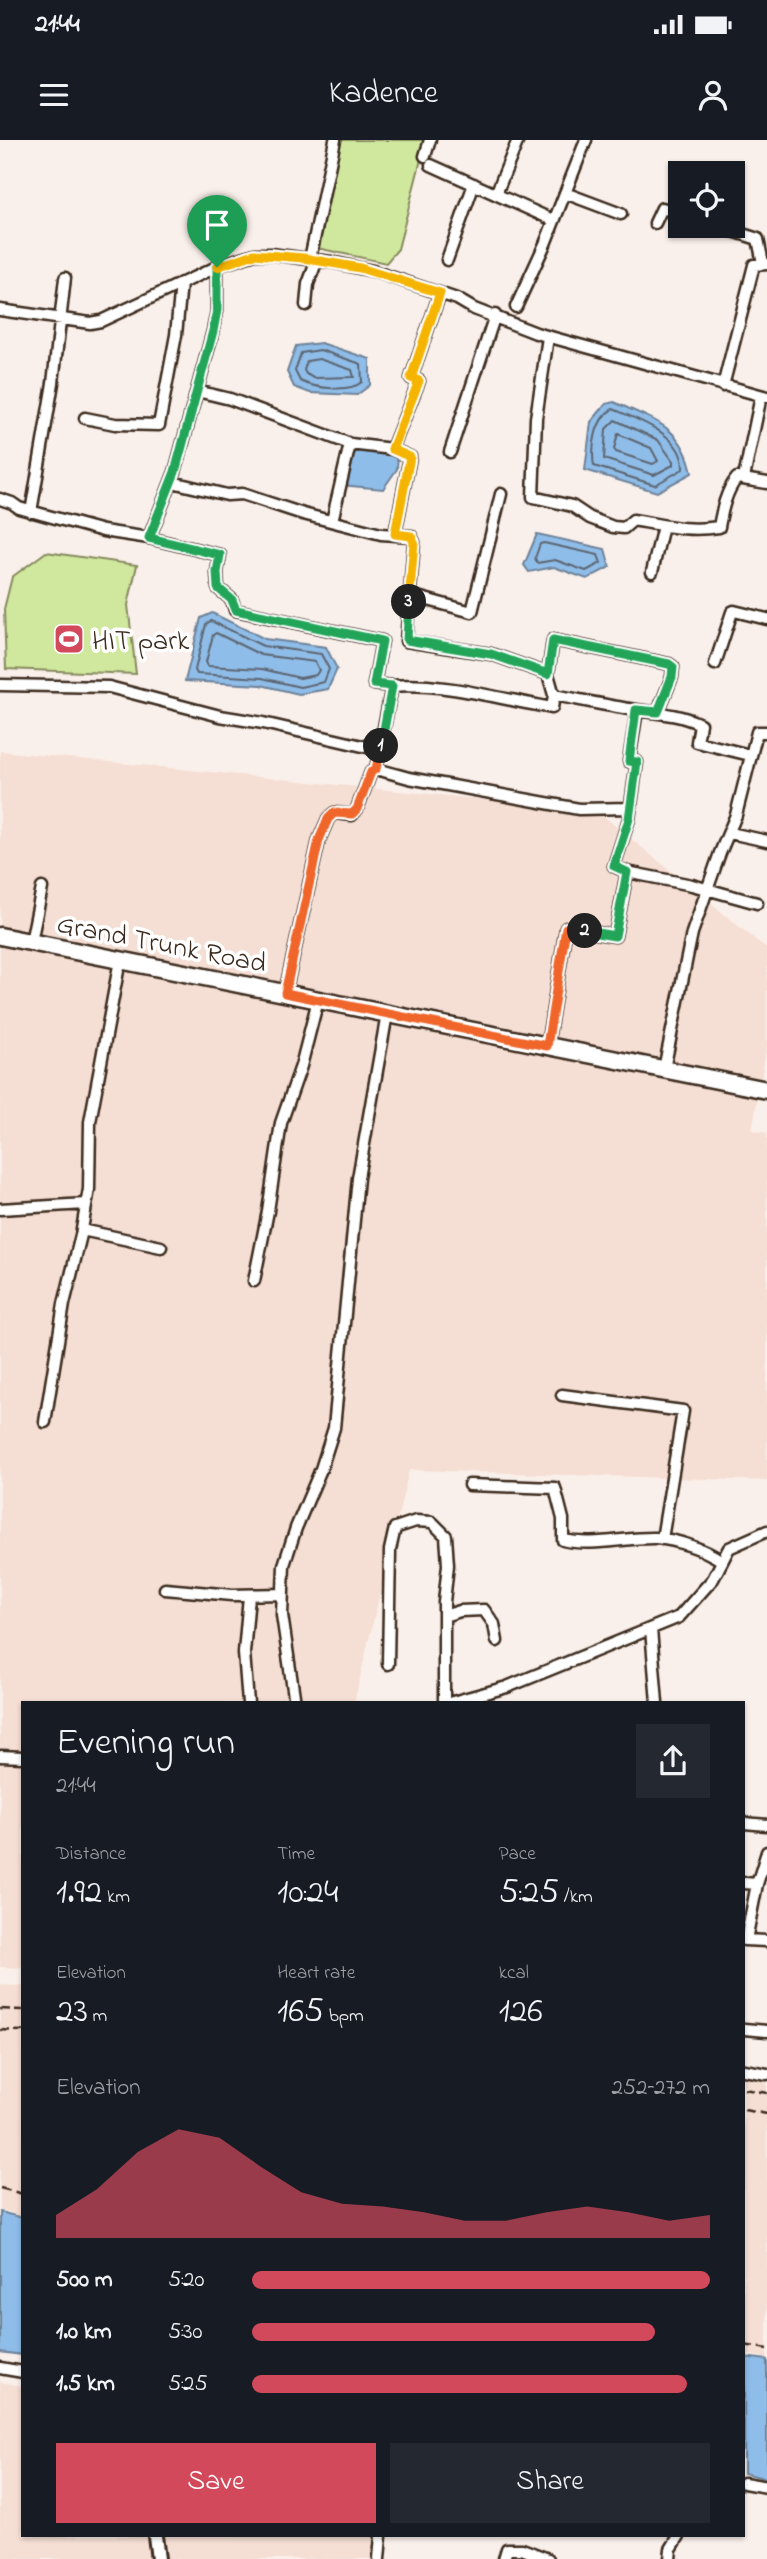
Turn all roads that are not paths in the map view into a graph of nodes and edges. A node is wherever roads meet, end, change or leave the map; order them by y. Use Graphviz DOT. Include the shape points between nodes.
graph roads {
  1 [pos="335,140"];
  2 [pos="430,140"];
  3 [pos="518,140"];
  4 [pos="586,140"];
  5 [pos="474,184"];
  6 [pos="565,193"];
  7 [pos="496,194"];
  8 [pos="668,210"];
  9 [pos="621,214"];
  10 [pos="553,220"];
  11 [pos="655,223"];
  12 [pos="745,235"];
  13 [pos="313,260"];
  14 [pos="447,260"];
  15 [pos="765,263"];
  16 [pos="217,267"];
  17 [pos="65,278"];
  18 [pos="181,283"];
  19 [pos="440,293"];
  20 [pos="306,304"];
  21 [pos="516,307"];
  22 [pos="0,310"];
  23 [pos="495,316"];
  24 [pos="60,318"];
  25 [pos="548,337"];
  26 [pos="723,386"];
  27 [pos="197,391"];
  28 [pos="764,397"];
  29 [pos="85,418"];
  30 [pos="350,444"];
  31 [pos="392,449"];
  32 [pos="450,452"];
  33 [pos="744,478"];
  34 [pos="172,482"];
  35 [pos="767,482"];
  36 [pos="501,494"];
  37 [pos="0,499"];
  38 [pos="32,512"];
  39 [pos="332,521"];
  40 [pos="663,526"];
  41 [pos="395,534"];
  42 [pos="149,538"];
  43 [pos="652,572"];
  44 [pos="410,595"];
  45 [pos="767,619"];
  46 [pos="715,664"];
  47 [pos="548,674"];
  48 [pos="0,685"];
  49 [pos="392,686"];
  50 [pos="554,695"];
  51 [pos="636,710"];
  52 [pos="658,712"];
  53 [pos="767,732"];
  54 [pos="380,750"];
  55 [pos="750,755"];
  56 [pos="376,769"];
  57 [pos="629,808"];
  58 [pos="730,833"];
  59 [pos="767,841"];
  60 [pos="627,872"];
  61 [pos="42,888"];
  62 [pos="707,890"];
  63 [pos="757,903"];
  64 [pos="0,936"];
  65 [pos="31,942"];
  66 [pos="120,960"];
  67 [pos="285,993"];
  68 [pos="318,1000"];
  69 [pos="387,1014"];
  70 [pos="547,1046"];
  71 [pos="664,1069"];
  72 [pos="767,1090"];
  73 [pos="86,1204"];
  74 [pos="0,1209"];
  75 [pos="82,1230"];
  76 [pos="161,1247"];
  77 [pos="254,1281"];
  78 [pos="562,1395"];
  79 [pos="45,1422"];
  80 [pos="469,1485"];
  81 [pos="767,1531"];
  82 [pos="662,1539"];
  83 [pos="722,1561"];
  84 [pos="165,1589"];
  85 [pos="283,1594"];
  86 [pos="248,1596"];
  87 [pos="444,1616"];
  88 [pos="651,1629"];
  89 [pos="497,1641"];
  90 [pos="388,1664"];
  91 [pos="248,1701"];
  92 [pos="295,1701"];
  93 [pos="444,1701"];
  94 [pos="456,1701"];
  95 [pos="657,1701"];
  96 [pos="0,1756"];
  97 [pos="21,1757"];
  98 [pos="745,1823"];
  99 [pos="767,1825"];
  100 [pos="767,1852"];
  101 [pos="745,1883"];
  102 [pos="757,1884"];
  103 [pos="745,1940"];
  104 [pos="767,1941"];
  105 [pos="745,2029"];
  106 [pos="767,2031"];
  107 [pos="745,2070"];
  108 [pos="767,2074"];
  109 [pos="0,2368"];
  110 [pos="21,2372"];
  111 [pos="745,2483"];
  112 [pos="767,2487"];
  113 [pos="155,2537"];
  114 [pos="382,2537"];
  115 [pos="678,2537"];
  116 [pos="545,2558"];
  117 [pos="158,2559"];
  118 [pos="379,2559"];
  119 [pos="504,2559"];
  120 [pos="670,2559"];
  1 -- 13 [label="street"];
  2 -- 5 [label="street" via="428,161"];
  3 -- 7 [label="street"];
  4 -- 6 [label="street"];
  5 -- 7 [label="street"];
  5 -- 14 [label="street"];
  6 -- 9 [label="street"];
  6 -- 10 [label="street"];
  7 -- 10 [label="street"];
  8 -- 11 [label="street" via="662,208"];
  10 -- 21 [label="street"];
  12 -- 15 [label="street" via="758,239"];
  13 -- 16 [label="street" via="254,254"];
  13 -- 19 [label="street" via="373,271"];
  13 -- 20 [label="street"];
  15 -- 26 [label="street" via="754,265"];
  16 -- 18 [label="street"];
  16 -- 27 [label="street" via="217,310"];
  17 -- 24 [label="street"];
  18 -- 24 [label="street" via="101,321"];
  18 -- 29 [label="street" via="159,425"];
  19 -- 23 [label="street"];
  19 -- 31 [label="street" via="411,378 419,381"];
  22 -- 24 [label="street"];
  23 -- 25 [label="street"];
  23 -- 32 [label="street"];
  24 -- 38 [label="street"];
  25 -- 26 [label="street"];
  25 -- 40 [label="street" via="536,418 533,497 572,506 613,527 624,528 633,520"];
  26 -- 28 [label="street"];
  27 -- 30 [label="street"];
  27 -- 34 [label="street"];
  28 -- 33 [label="street"];
  30 -- 31 [label="street"];
  30 -- 39 [label="street"];
  31 -- 41 [label="street" via="410,457"];
  33 -- 35 [label="street"];
  33 -- 40 [label="street" via="732,484 719,527"];
  34 -- 39 [label="street" via="227,495 242,494"];
  34 -- 42 [label="street"];
  36 -- 44 [label="street" via="472,612"];
  37 -- 38 [label="street"];
  38 -- 42 [label="street"];
  39 -- 41 [label="street"];
  40 -- 43 [label="street"];
  41 -- 44 [label="street" via="411,536 414,542"];
  42 -- 49 [label="street" via="220,555 218,588 236,610 382,641 374,684"];
  44 -- 47 [label="street" via="407,640 491,654"];
  45 -- 46 [label="street" via="732,612"];
  47 -- 50 [label="street"];
  47 -- 52 [label="street" via="553,640 669,664 672,677"];
  48 -- 54 [label="street" via="109,687"];
  49 -- 50 [label="street" via="432,687 552,708"];
  49 -- 54 [label="street"];
  50 -- 51 [label="street"];
  51 -- 52 [label="street"];
  51 -- 57 [label="street" via="629,761 637,762"];
  52 -- 55 [label="street" via="700,724 696,742"];
  53 -- 55 [label="street" via="757,732"];
  54 -- 56 [label="street"];
  55 -- 58 [label="street"];
  56 -- 57 [label="street" via="554,806"];
  56 -- 67 [label="street" via="357,809 352,814 334,813 319,840"];
  57 -- 60 [label="street" via="614,866"];
  58 -- 59 [label="street"];
  58 -- 62 [label="street"];
  60 -- 62 [label="street"];
  60 -- 70 [label="street" via="615,936 566,928"];
  61 -- 65 [label="street"];
  62 -- 63 [label="street"];
  62 -- 71 [label="street" via="692,933"];
  64 -- 65 [label="main road, Grand Trunk Road"];
  65 -- 66 [label="main road, Grand Trunk Road"];
  66 -- 67 [label="main road, Grand Trunk Road"];
  66 -- 73 [label="street" via="90,1122"];
  67 -- 68 [label="main road, Grand Trunk Road"];
  68 -- 69 [label="main road, Grand Trunk Road"];
  68 -- 77 [label="street" via="281,1123"];
  69 -- 70 [label="main road, Grand Trunk Road"];
  69 -- 85 [label="street" via="358,1178 334,1428 284,1565"];
  70 -- 71 [label="main road, Grand Trunk Road"];
  71 -- 72 [label="main road, Grand Trunk Road"];
  73 -- 74 [label="street"];
  73 -- 75 [label="street"];
  75 -- 76 [label="street"];
  75 -- 79 [label="street" via="64,1304"];
  78 -- 82 [label="street" via="683,1411"];
  80 -- 82 [label="street" via="555,1488 563,1540"];
  81 -- 83 [label="street" via="729,1548"];
  82 -- 83 [label="street" via="710,1552"];
  83 -- 88 [label="street" via="713,1579 679,1617"];
  84 -- 86 [label="street"];
  85 -- 86 [label="street"];
  85 -- 92 [label="street"];
  86 -- 91 [label="street" via="244,1653"];
  87 -- 89 [label="street" via="484,1610 494,1624"];
  87 -- 90 [label="street" via="446,1536 432,1522 416,1521 395,1528 387,1601"];
  87 -- 93 [label="street"];
  88 -- 94 [label="street" via="507,1687"];
  88 -- 95 [label="street"];
  96 -- 97 [label="street"];
  98 -- 99 [label="street"];
  100 -- 102 [label="street"];
  101 -- 102 [label="street"];
  102 -- 103 [label="street"];
  103 -- 104 [label="street"];
  105 -- 106 [label="street"];
  107 -- 108 [label="street"];
  109 -- 110 [label="street"];
  111 -- 112 [label="street"];
  113 -- 117 [label="street"];
  114 -- 118 [label="street"];
  115 -- 120 [label="street"];
  116 -- 119 [label="street" via="507,2549"];
}
